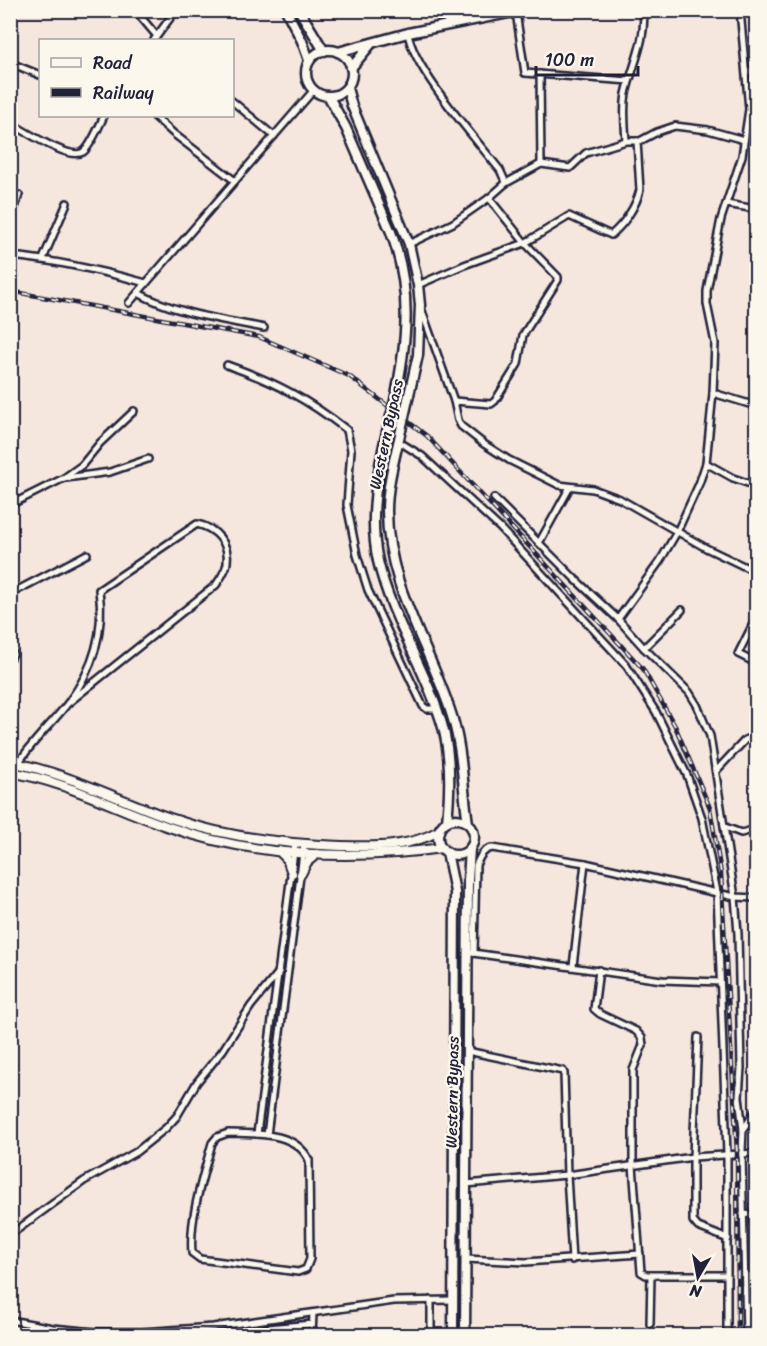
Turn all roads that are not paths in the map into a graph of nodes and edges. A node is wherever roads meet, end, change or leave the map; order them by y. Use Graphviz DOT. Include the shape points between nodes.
graph roads {
  1 [pos="135,10"];
  2 [pos="176,10"];
  3 [pos="286,10"];
  4 [pos="299,10"];
  5 [pos="470,10"];
  6 [pos="643,10"];
  7 [pos="740,10"];
  8 [pos="520,11"];
  9 [pos="470,21"];
  10 [pos="408,33"];
  11 [pos="155,38"];
  12 [pos="371,43"];
  13 [pos="324,51"];
  14 [pos="338,52"];
  15 [pos="309,60"];
  16 [pos="13,64"];
  17 [pos="756,68"];
  18 [pos="351,69"];
  19 [pos="746,73"];
  20 [pos="540,74"];
  21 [pos="39,75"];
  22 [pos="629,81"];
  23 [pos="347,88"];
  24 [pos="313,91"];
  25 [pos="749,95"];
  26 [pos="329,97"];
  27 [pos="756,100"];
  28 [pos="234,103"];
  29 [pos="103,117"];
  30 [pos="155,117"];
  31 [pos="10,123"];
  32 [pos="274,136"];
  33 [pos="744,140"];
  34 [pos="626,141"];
  35 [pos="637,141"];
  36 [pos="542,164"];
  37 [pos="235,181"];
  38 [pos="506,183"];
  39 [pos="19,195"];
  40 [pos="489,198"];
  41 [pos="67,203"];
  42 [pos="726,204"];
  43 [pos="756,209"];
  44 [pos="10,224"];
  45 [pos="525,243"];
  46 [pos="409,244"];
  47 [pos="10,256"];
  48 [pos="43,259"];
  49 [pos="146,283"];
  50 [pos="418,285"];
  51 [pos="138,293"];
  52 [pos="129,303"];
  53 [pos="420,305"];
  54 [pos="264,328"];
  55 [pos="227,365"];
  56 [pos="713,393"];
  57 [pos="454,401"];
  58 [pos="756,406"];
  59 [pos="134,411"];
  60 [pos="398,441"];
  61 [pos="148,459"];
  62 [pos="706,463"];
  63 [pos="64,478"];
  64 [pos="756,486"];
  65 [pos="570,487"];
  66 [pos="494,498"];
  67 [pos="10,504"];
  68 [pos="676,532"];
  69 [pos="539,543"];
  70 [pos="87,554"];
  71 [pos="756,572"];
  72 [pos="10,594"];
  73 [pos="682,610"];
  74 [pos="756,618"];
  75 [pos="618,619"];
  76 [pos="10,646"];
  77 [pos="644,648"];
  78 [pos="10,658"];
  79 [pos="756,663"];
  80 [pos="67,704"];
  81 [pos="436,709"];
  82 [pos="756,742"];
  83 [pos="14,763"];
  84 [pos="716,771"];
  85 [pos="10,772"];
  86 [pos="447,821"];
  87 [pos="468,823"];
  88 [pos="725,827"];
  89 [pos="756,830"];
  90 [pos="439,831"];
  91 [pos="299,849"];
  92 [pos="470,849"];
  93 [pos="278,850"];
  94 [pos="445,850"];
  95 [pos="317,854"];
  96 [pos="585,863"];
  97 [pos="292,873"];
  98 [pos="301,874"];
  99 [pos="717,892"];
  100 [pos="735,897"];
  101 [pos="756,898"];
  102 [pos="471,952"];
  103 [pos="573,966"];
  104 [pos="599,970"];
  105 [pos="279,972"];
  106 [pos="720,982"];
  107 [pos="698,1037"];
  108 [pos="467,1051"];
  109 [pos="756,1110"];
  110 [pos="743,1130"];
  111 [pos="257,1134"];
  112 [pos="267,1135"];
  113 [pos="742,1152"];
  114 [pos="756,1153"];
  115 [pos="727,1154"];
  116 [pos="693,1157"];
  117 [pos="633,1165"];
  118 [pos="567,1175"];
  119 [pos="466,1184"];
  120 [pos="743,1214"];
  121 [pos="756,1215"];
  122 [pos="10,1235"];
  123 [pos="728,1239"];
  124 [pos="640,1254"];
  125 [pos="465,1259"];
  126 [pos="573,1260"];
  127 [pos="651,1275"];
  128 [pos="726,1275"];
  129 [pos="430,1300"];
  130 [pos="453,1300"];
  131 [pos="313,1313"];
  132 [pos="10,1320"];
  133 [pos="312,1324"];
  134 [pos="650,1324"];
  135 [pos="213,1327"];
  136 [pos="96,1334"];
  137 [pos="142,1334"];
  138 [pos="214,1335"];
  139 [pos="249,1335"];
  140 [pos="312,1335"];
  141 [pos="431,1335"];
  142 [pos="453,1335"];
  143 [pos="465,1335"];
  144 [pos="727,1335"];
  145 [pos="746,1335"];
  1 -- 11 [label="street"];
  2 -- 11 [label="street"];
  3 -- 15 [label="main road"];
  4 -- 13 [label="main road"];
  5 -- 9 [label="street"];
  6 -- 22 [label="street" via="642,39"];
  7 -- 19 [label="street"];
  8 -- 9 [label="main road"];
  8 -- 20 [label="street" via="525,73"];
  9 -- 10 [label="main road"];
  10 -- 12 [label="main road"];
  10 -- 38 [label="street" via="422,65"];
  12 -- 14 [label="main road"];
  12 -- 18 [label="main road"];
  13 -- 14 [label="main road"];
  13 -- 15 [label="main road"];
  14 -- 18 [label="main road"];
  15 -- 24 [label="main road" via="305,73"];
  16 -- 21 [label="street"];
  17 -- 19 [label="street"];
  18 -- 23 [label="main road"];
  19 -- 25 [label="street"];
  20 -- 22 [label="street"];
  20 -- 36 [label="street"];
  22 -- 34 [label="street"];
  23 -- 26 [label="main road"];
  23 -- 46 [label="main road, Western Bypass"];
  24 -- 26 [label="main road"];
  24 -- 32 [label="street"];
  25 -- 27 [label="street"];
  25 -- 33 [label="street"];
  26 -- 81 [label="main road, Western Bypass, bridge" via="391,232 405,285 406,328 374,506 374,531 390,602"];
  28 -- 32 [label="street"];
  29 -- 31 [label="street" via="86,151 77,154 63,151"];
  30 -- 37 [label="street"];
  32 -- 37 [label="street"];
  33 -- 35 [label="street" via="675,126"];
  33 -- 42 [label="street"];
  34 -- 35 [label="street"];
  34 -- 36 [label="street" via="586,153 570,168"];
  35 -- 45 [label="street" via="639,196 613,234 569,216"];
  36 -- 38 [label="street"];
  37 -- 49 [label="street"];
  38 -- 40 [label="street"];
  39 -- 44 [label="street"];
  40 -- 45 [label="street"];
  40 -- 46 [label="street" via="453,223"];
  41 -- 48 [label="street"];
  42 -- 43 [label="street"];
  42 -- 56 [label="street" via="706,291 715,343"];
  45 -- 50 [label="street"];
  45 -- 57 [label="street" via="558,280 523,335 517,368 495,402"];
  46 -- 50 [label="main road, Western Bypass"];
  47 -- 48 [label="street"];
  48 -- 49 [label="street"];
  49 -- 51 [label="street"];
  50 -- 53 [label="main road, Western Bypass"];
  51 -- 52 [label="street"];
  51 -- 54 [label="street" via="178,310"];
  53 -- 57 [label="street"];
  53 -- 60 [label="main road, Western Bypass, bridge" via="418,355"];
  55 -- 81 [label="street" via="308,401 347,430 351,450 347,505 368,590 423,706"];
  56 -- 58 [label="street"];
  56 -- 62 [label="street"];
  57 -- 65 [label="street" via="461,426 484,444 509,460"];
  59 -- 63 [label="street" via="82,465"];
  60 -- 87 [label="main road, Western Bypass" via="387,509 391,555 407,607 451,711 461,755"];
  60 -- 99 [label="street" via="422,456 500,528 626,665 656,712 687,775 702,818"];
  61 -- 63 [label="street" via="110,472"];
  62 -- 64 [label="street"];
  62 -- 68 [label="street"];
  63 -- 67 [label="street"];
  65 -- 68 [label="street" via="593,489 620,499"];
  65 -- 69 [label="street"];
  66 -- 69 [label="street"];
  68 -- 71 [label="street"];
  68 -- 75 [label="street"];
  69 -- 75 [label="street"];
  70 -- 72 [label="street"];
  73 -- 77 [label="street"];
  74 -- 79 [label="street" via="738,654"];
  75 -- 77 [label="street"];
  76 -- 78 [label="street"];
  77 -- 84 [label="street" via="697,705 710,736"];
  80 -- 80 [label="street" via="93,659 99,635 99,590 197,524 209,526 220,536 227,563 216,585"];
  80 -- 83 [label="street"];
  81 -- 86 [label="main road, Western Bypass" via="448,756"];
  82 -- 84 [label="street" via="747,738"];
  83 -- 91 [label="main road" via="77,781 187,824"];
  84 -- 88 [label="street"];
  85 -- 93 [label="main road" via="37,777 184,832"];
  86 -- 87 [label="main road"];
  86 -- 90 [label="main road"];
  87 -- 92 [label="main road" via="474,836"];
  88 -- 89 [label="street" via="741,833"];
  88 -- 100 [label="street"];
  90 -- 91 [label="main road" via="416,842 392,846"];
  90 -- 94 [label="main road" via="438,838"];
  91 -- 93 [label="main road"];
  91 -- 95 [label="main road"];
  91 -- 97 [label="street"];
  91 -- 98 [label="street"];
  92 -- 94 [label="main road" via="456,855"];
  92 -- 102 [label="main road, Western Bypass"];
  93 -- 97 [label="main road" via="287,859"];
  94 -- 95 [label="main road"];
  94 -- 130 [label="main road, Western Bypass" via="455,892"];
  95 -- 98 [label="main road"];
  96 -- 99 [label="street"];
  96 -- 102 [label="street" via="486,849 476,865"];
  96 -- 103 [label="street"];
  97 -- 105 [label="street"];
  98 -- 112 [label="street"];
  99 -- 100 [label="street"];
  99 -- 106 [label="street"];
  100 -- 101 [label="street"];
  100 -- 110 [label="street"];
  102 -- 103 [label="street"];
  102 -- 108 [label="main road, Western Bypass"];
  103 -- 104 [label="street"];
  104 -- 106 [label="street" via="662,980"];
  104 -- 117 [label="street" via="594,1009 642,1038 643,1046 633,1070"];
  105 -- 111 [label="street"];
  105 -- 122 [label="street" via="166,1128"];
  106 -- 115 [label="street"];
  107 -- 116 [label="street"];
  108 -- 118 [label="street" via="563,1071"];
  108 -- 119 [label="main road, Western Bypass"];
  109 -- 110 [label="street"];
  110 -- 113 [label="street"];
  111 -- 112 [label="street"];
  111 -- 112 [label="street" via="228,1133 212,1143 199,1195 192,1253 200,1259 298,1272 306,1269 310,1259 309,1160 295,1142"];
  113 -- 114 [label="street"];
  113 -- 115 [label="street"];
  113 -- 120 [label="street"];
  115 -- 116 [label="street"];
  115 -- 123 [label="street"];
  116 -- 117 [label="street"];
  116 -- 123 [label="street" via="694,1224"];
  117 -- 118 [label="street"];
  117 -- 124 [label="street"];
  118 -- 119 [label="street"];
  118 -- 126 [label="street"];
  119 -- 125 [label="main road, Western Bypass"];
  120 -- 121 [label="street"];
  120 -- 145 [label="street"];
  123 -- 128 [label="street"];
  124 -- 126 [label="street"];
  124 -- 127 [label="street" via="641,1272"];
  125 -- 126 [label="street"];
  125 -- 143 [label="main road, Western Bypass"];
  127 -- 128 [label="street"];
  127 -- 134 [label="street"];
  128 -- 144 [label="street"];
  129 -- 130 [label="street"];
  129 -- 131 [label="street"];
  129 -- 141 [label="street"];
  130 -- 142 [label="main road, Western Bypass"];
  131 -- 133 [label="street"];
  131 -- 135 [label="street"];
  132 -- 136 [label="street"];
  133 -- 139 [label="street" via="268,1328"];
  133 -- 140 [label="street"];
  135 -- 137 [label="street"];
  135 -- 138 [label="street"];
  136 -- 137 [label="street"];
}
